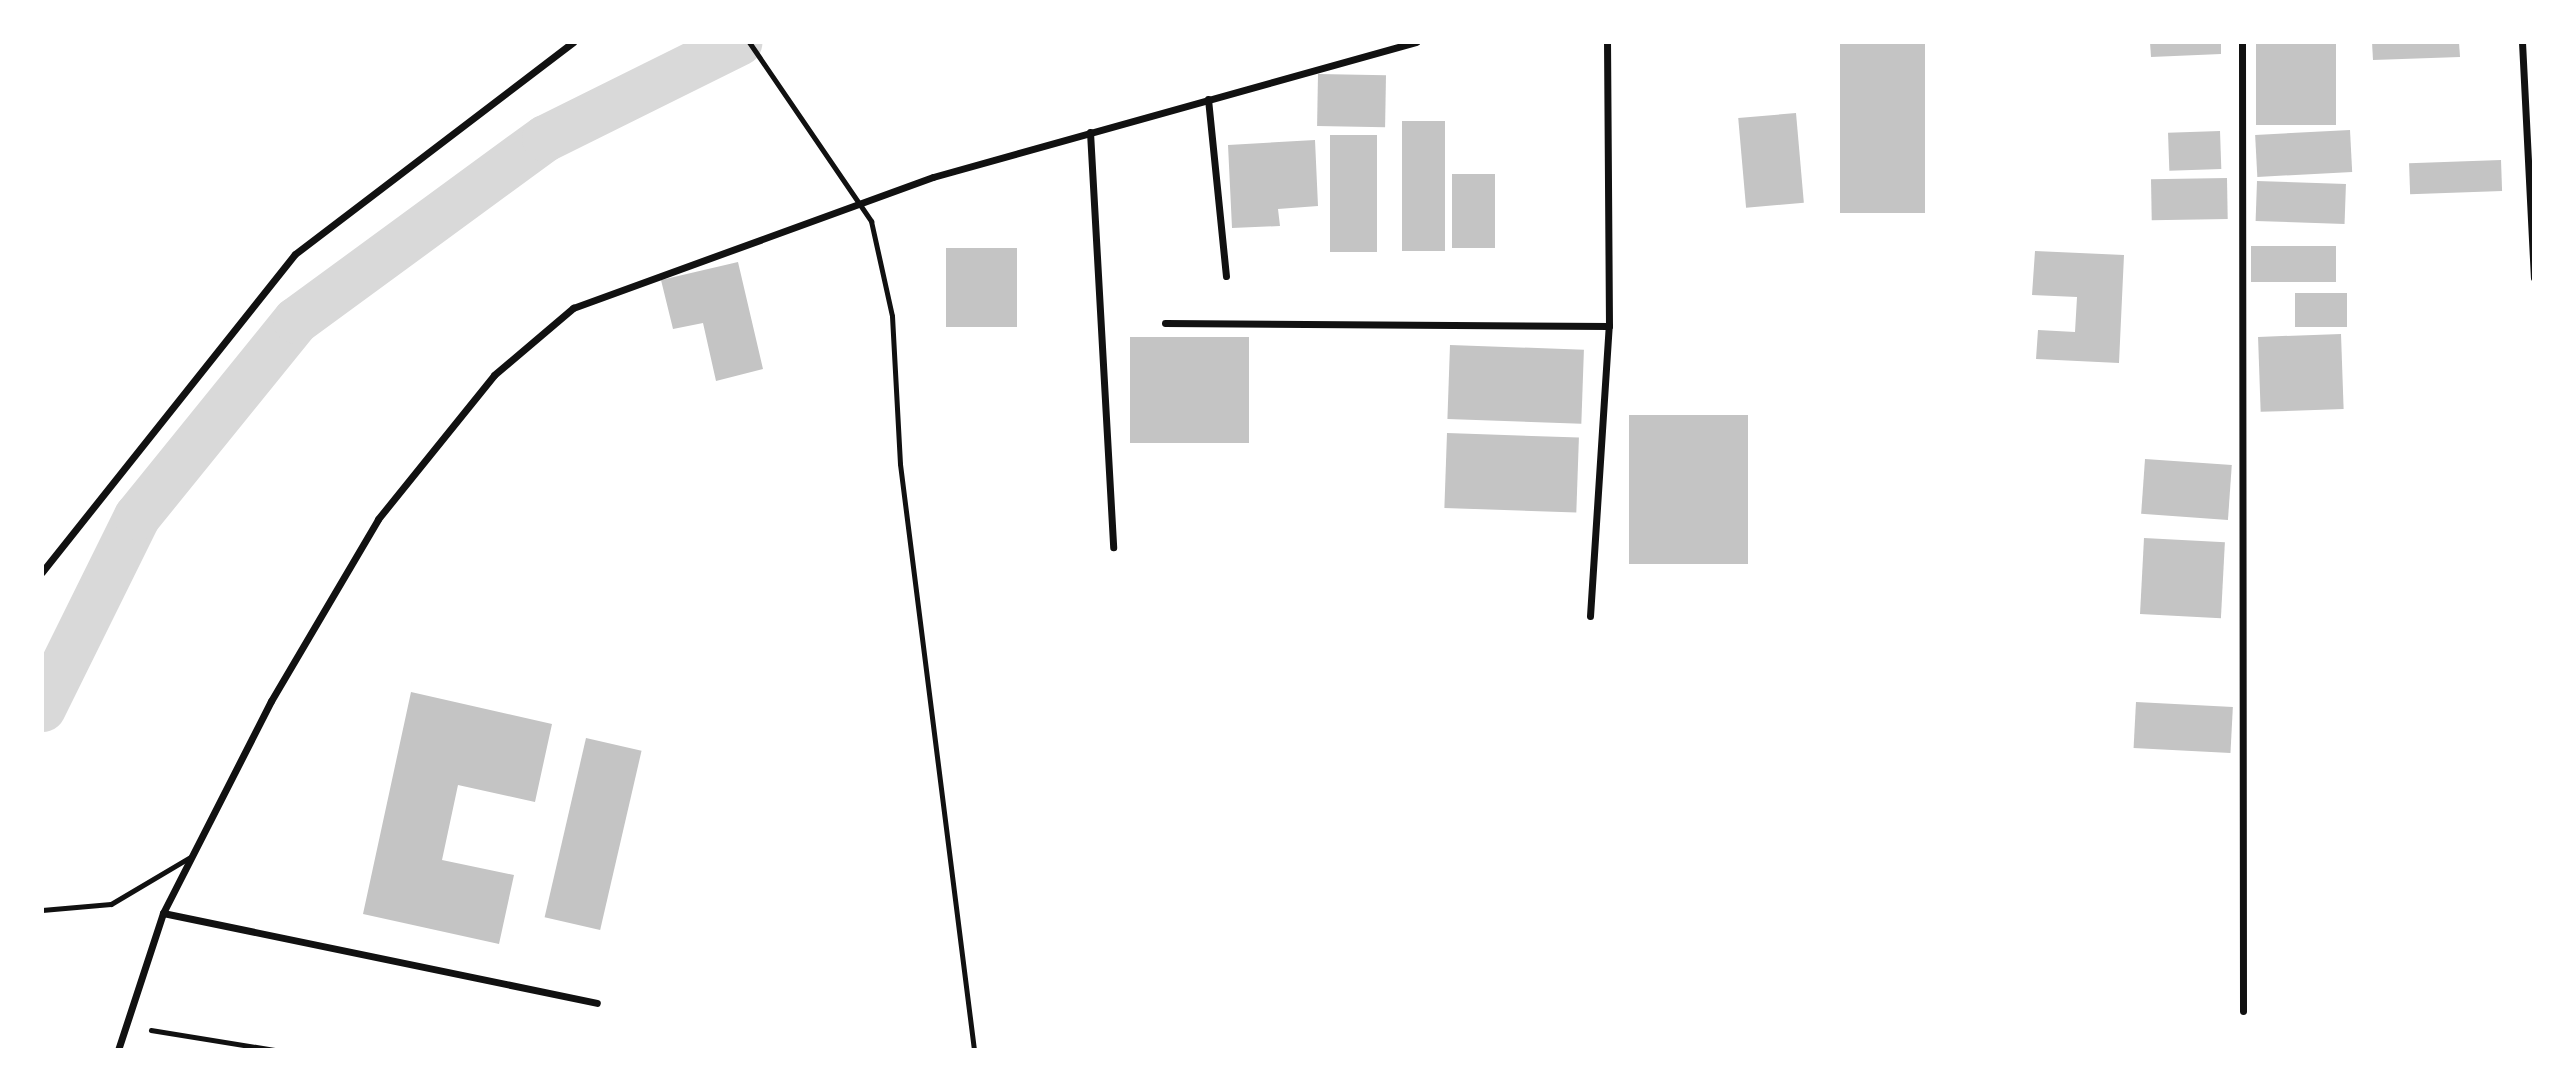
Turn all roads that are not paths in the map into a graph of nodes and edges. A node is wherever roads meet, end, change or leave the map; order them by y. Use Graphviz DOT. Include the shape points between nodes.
graph roads {
  1 [pos="573,42"];
  2 [pos="749,42"];
  3 [pos="1416,42"];
  4 [pos="1607,42"];
  5 [pos="2242,42"];
  6 [pos="2522,42"];
  7 [pos="1208,99"];
  8 [pos="1090,132"];
  9 [pos="1226,276"];
  10 [pos="2534,278"];
  11 [pos="1165,323"];
  12 [pos="1609,326"];
  13 [pos="1113,548"];
  14 [pos="42,572"];
  15 [pos="1590,616"];
  16 [pos="192,856"];
  17 [pos="42,910"];
  18 [pos="163,913"];
  19 [pos="597,1003"];
  20 [pos="2243,1011"];
  21 [pos="118,1050"];
  22 [pos="974,1050"];
  1 -- 14 [label="street" via="295,254"];
  2 -- 22 [label="lane" via="871,221 892,316 900,464"];
  3 -- 7 [label="street"];
  4 -- 12 [label="street"];
  5 -- 20 [label="street"];
  6 -- 10 [label="street"];
  7 -- 8 [label="street"];
  7 -- 9 [label="street"];
  8 -- 13 [label="street"];
  8 -- 16 [label="street" via="933,177 573,308 494,374 378,519 271,701"];
  11 -- 12 [label="street"];
  12 -- 15 [label="street"];
  16 -- 17 [label="lane" via="111,904"];
  16 -- 18 [label="street"];
  18 -- 19 [label="street"];
  18 -- 21 [label="street"];
}
